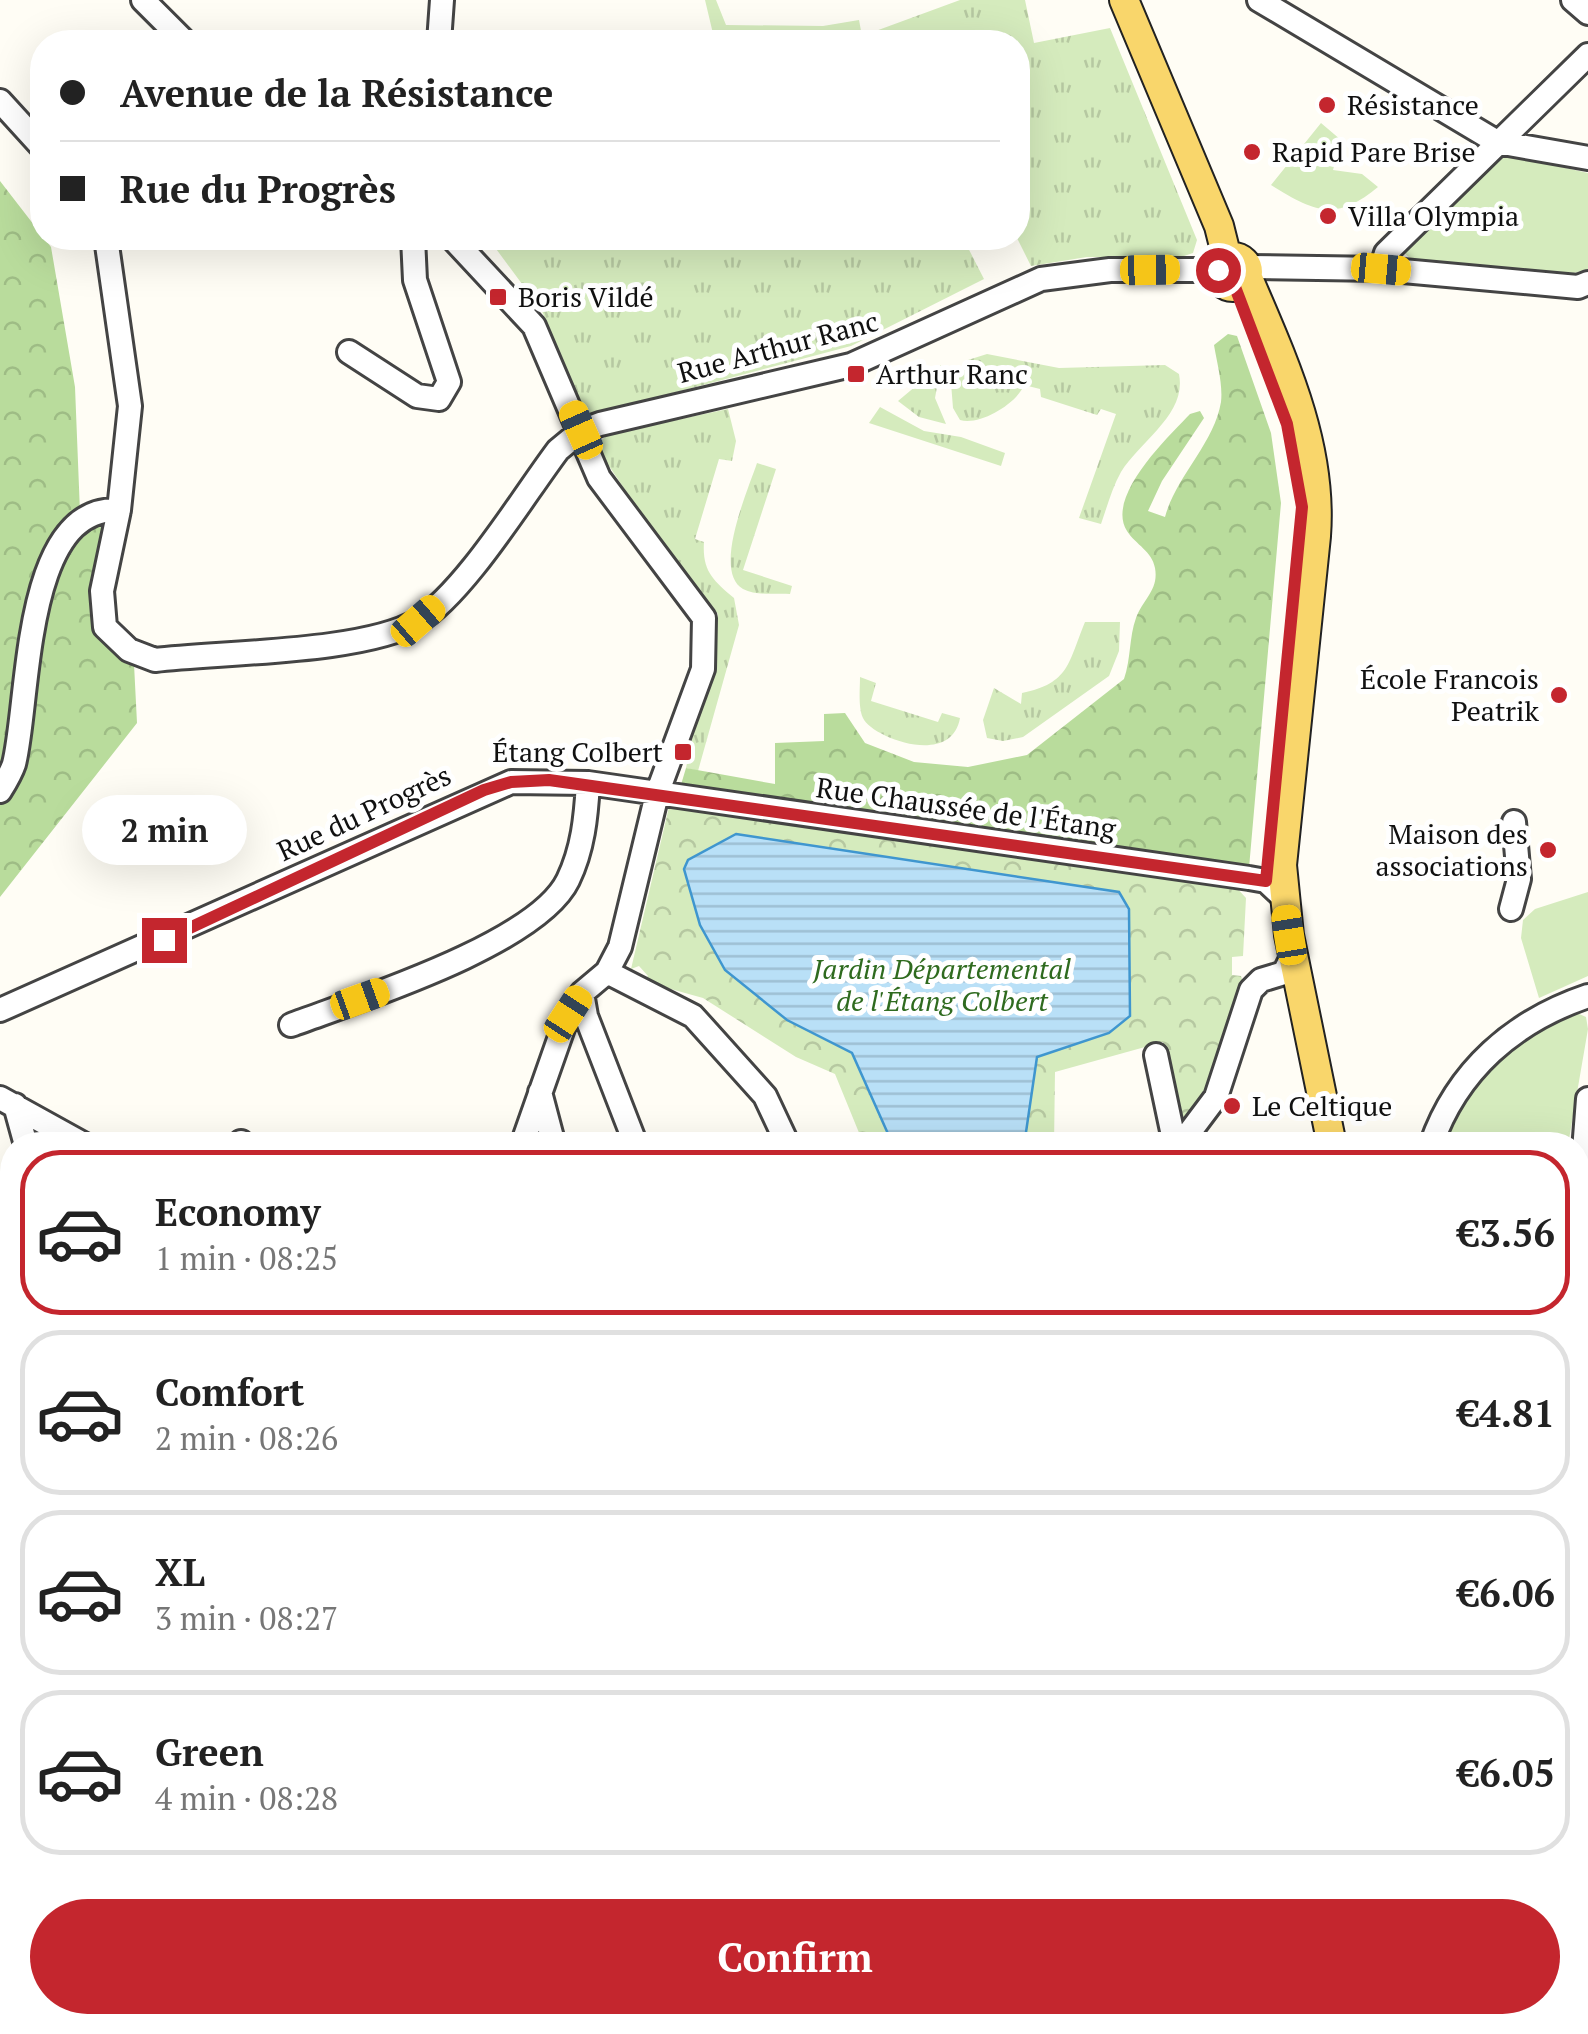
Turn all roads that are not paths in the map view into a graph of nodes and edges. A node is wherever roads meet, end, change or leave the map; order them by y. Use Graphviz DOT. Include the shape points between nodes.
graph roads {
  1 [pos="142,0"];
  2 [pos="442,0"];
  3 [pos="1124,0"];
  4 [pos="1259,0"];
  5 [pos="1573,0"];
  6 [pos="1588,13"];
  7 [pos="173,30"];
  8 [pos="439,30"];
  9 [pos="1588,55"];
  10 [pos="0,101"];
  11 [pos="30,134"];
  12 [pos="1497,142"];
  13 [pos="1588,158"];
  14 [pos="108,250"];
  15 [pos="414,250"];
  16 [pos="464,250"];
  17 [pos="1381,269"];
  18 [pos="1235,272"];
  19 [pos="1588,283"];
  20 [pos="350,352"];
  21 [pos="581,430"];
  22 [pos="118,510"];
  23 [pos="588,782"];
  24 [pos="0,792"];
  25 [pos="657,794"];
  26 [pos="1514,822"];
  27 [pos="1274,889"];
  28 [pos="1512,908"];
  29 [pos="1288,964"];
  30 [pos="606,972"];
  31 [pos="582,993"];
  32 [pos="1588,996"];
  33 [pos="0,1010"];
  34 [pos="291,1025"];
  35 [pos="1156,1055"];
  36 [pos="540,1092"];
  37 [pos="1588,1098"];
  38 [pos="8,1101"];
  39 [pos="21,1132"];
  40 [pos="62,1132"];
  41 [pos="526,1132"];
  42 [pos="551,1132"];
  43 [pos="631,1132"];
  44 [pos="782,1132"];
  45 [pos="1175,1132"];
  46 [pos="1188,1132"];
  47 [pos="1326,1132"];
  48 [pos="1436,1132"];
  49 [pos="1584,1132"];
  1 -- 7 [label="street"];
  2 -- 8 [label="street"];
  3 -- 18 [label="main road"];
  4 -- 12 [label="street"];
  5 -- 6 [label="street"];
  9 -- 12 [label="street"];
  10 -- 11 [label="street"];
  12 -- 13 [label="street"];
  12 -- 17 [label="street" via="1386,253"];
  14 -- 22 [label="street" via="130,406"];
  15 -- 20 [label="street" via="415,280 447,392 439,399 416,396"];
  16 -- 21 [label="street" via="534,326"];
  17 -- 18 [label="street, Rue Arthur Ranc"];
  17 -- 19 [label="street, Rue Arthur Ranc"];
  18 -- 21 [label="street, Rue Arthur Ranc" via="1110,270 1041,279 898,346 819,373"];
  18 -- 27 [label="main road" via="1287,424 1302,507"];
  21 -- 22 [label="street" via="558,450 449,594 418,621 358,642 155,660 129,650 104,627 102,592"];
  21 -- 25 [label="street" via="599,478 704,618 704,669"];
  22 -- 24 [label="street" via="86,518 62,538 47,573 14,766"];
  23 -- 25 [label="street, Rue du Progrès"];
  23 -- 33 [label="street, Rue du Progrès" via="511,782 484,790"];
  23 -- 34 [label="street" via="582,844 567,883 544,912 394,986"];
  25 -- 27 [label="street, Rue Chaussée de l'Étang"];
  25 -- 30 [label="street" via="620,947"];
  26 -- 28 [label="street" via="1519,878"];
  27 -- 29 [label="main road"];
  29 -- 46 [label="street" via="1250,990 1216,1097"];
  29 -- 47 [label="main road"];
  30 -- 31 [label="street"];
  30 -- 44 [label="street" via="693,1016 765,1096"];
  31 -- 36 [label="street"];
  31 -- 43 [label="street"];
  32 -- 48 [label="street" via="1536,1018 1488,1053 1460,1085"];
  35 -- 45 [label="street"];
  36 -- 41 [label="street"];
  36 -- 42 [label="street"];
  37 -- 49 [label="street"];
  38 -- 39 [label="street"];
  38 -- 40 [label="street"];
}
